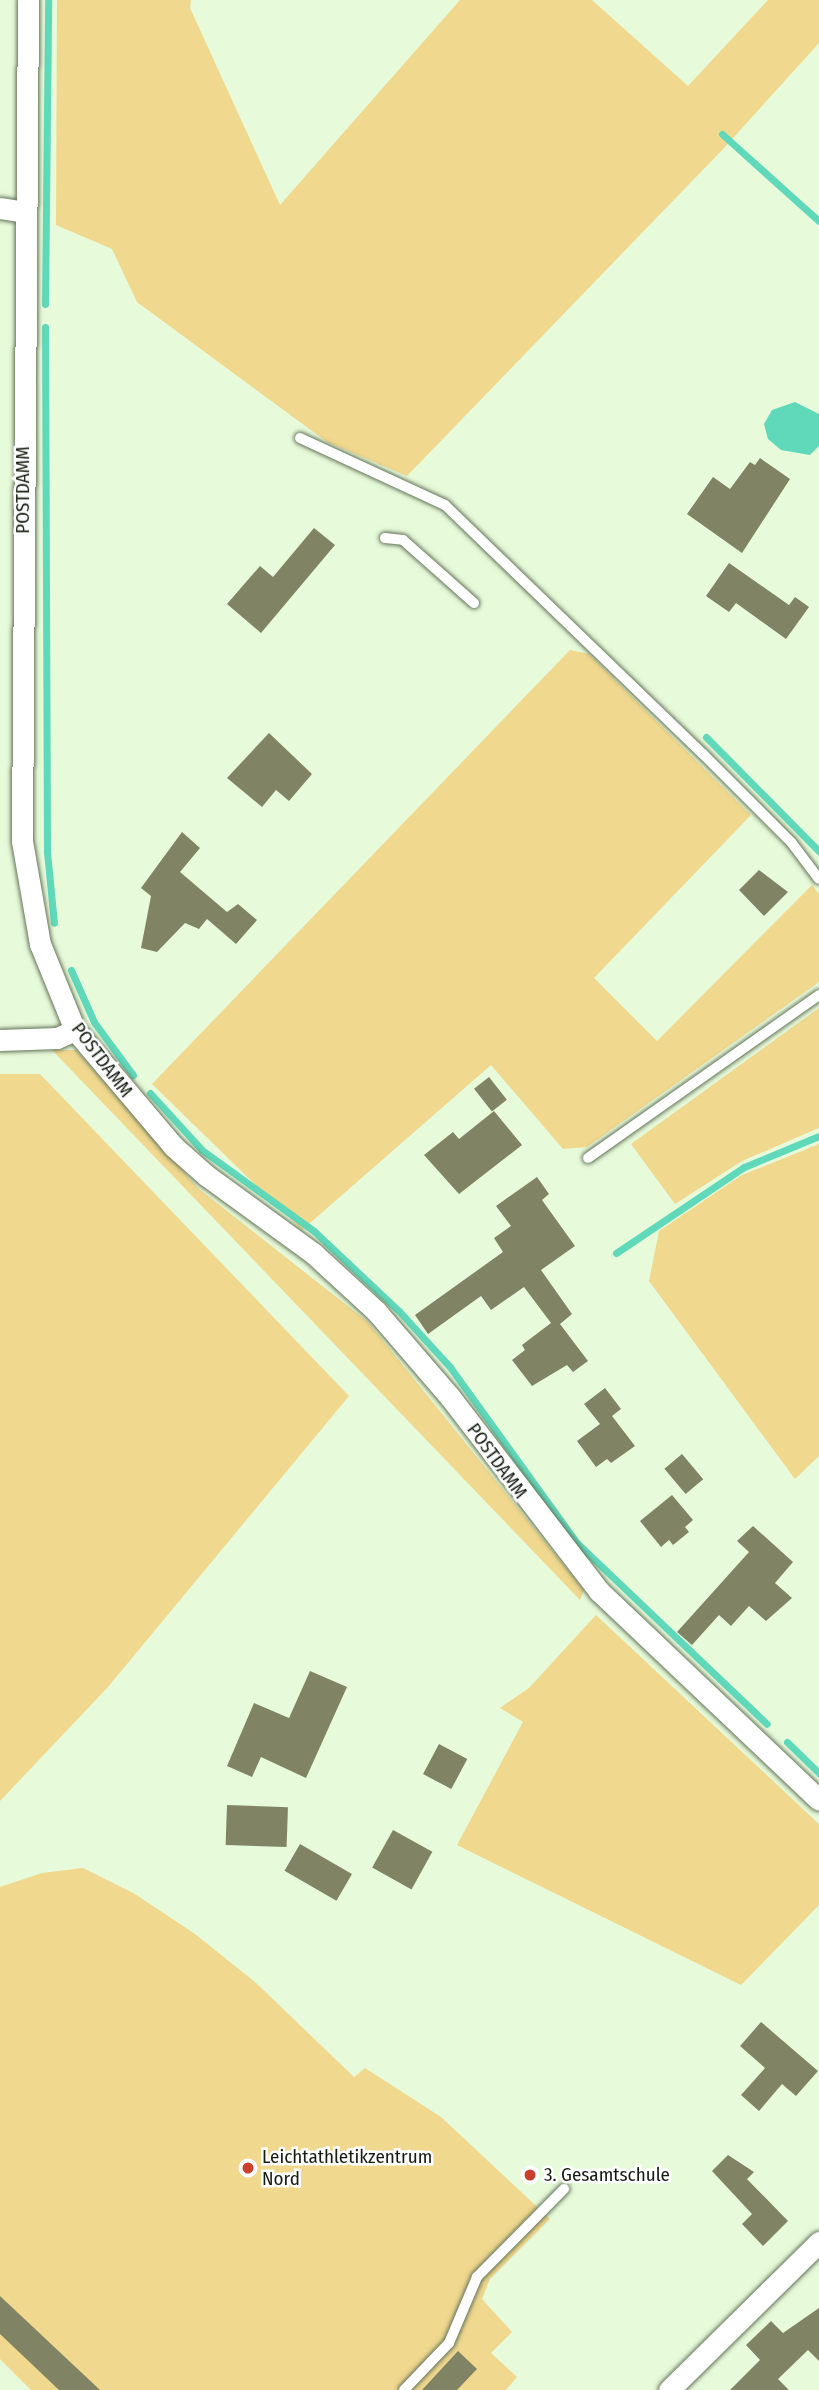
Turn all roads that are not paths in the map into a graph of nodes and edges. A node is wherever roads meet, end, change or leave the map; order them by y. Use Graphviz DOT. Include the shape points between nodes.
graph roads {
  1 [pos="27,0"];
  2 [pos="0,208"];
  3 [pos="26,212"];
  4 [pos="300,438"];
  5 [pos="385,538"];
  6 [pos="474,603"];
  7 [pos="819,880"];
  8 [pos="819,995"];
  9 [pos="75,1030"];
  10 [pos="0,1040"];
  11 [pos="588,1158"];
  12 [pos="819,1800"];
  13 [pos="564,2189"];
  14 [pos="819,2242"];
  15 [pos="404,2390"];
  16 [pos="669,2390"];
  1 -- 3 [label="street, POSTDAMM"];
  2 -- 3 [label="street"];
  3 -- 9 [label="street, POSTDAMM" via="22,841 40,944"];
  4 -- 7 [label="lane" via="445,505 782,832"];
  5 -- 6 [label="lane" via="403,540"];
  8 -- 11 [label="lane"];
  9 -- 10 [label="street" via="58,1038"];
  9 -- 12 [label="street, POSTDAMM" via="173,1146 313,1253 376,1311 450,1397 599,1591"];
  13 -- 15 [label="lane" via="477,2277 449,2343"];
  14 -- 16 [label="street"];
}
